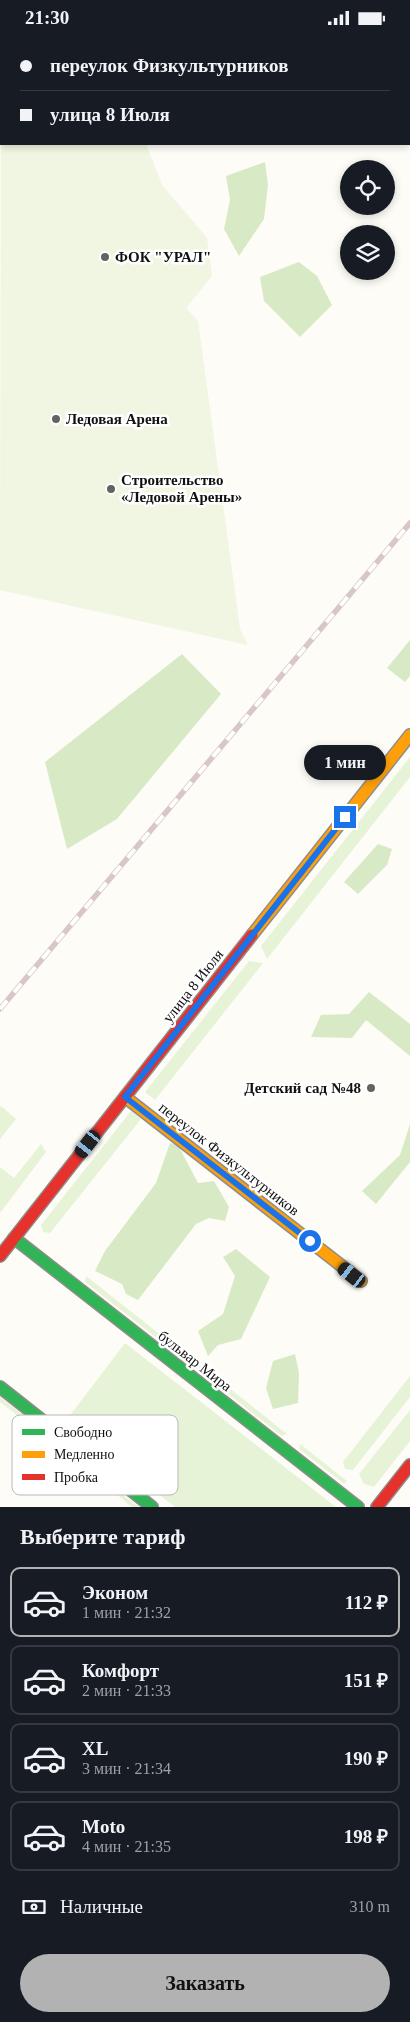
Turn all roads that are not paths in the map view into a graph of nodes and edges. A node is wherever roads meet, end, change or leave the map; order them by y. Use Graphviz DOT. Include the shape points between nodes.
graph roads {
  1 [pos="410,735"];
  2 [pos="125,1097"];
  3 [pos="14,1238"];
  4 [pos="0,1256"];
  5 [pos="361,1281"];
  6 [pos="0,1387"];
  7 [pos="35,1415"];
  8 [pos="410,1465"];
  9 [pos="137,1495"];
  10 [pos="152,1507"];
  11 [pos="358,1507"];
  12 [pos="377,1507"];
  1 -- 2 [label="street, улица 8 Июля"];
  2 -- 3 [label="street, улица 8 Июля"];
  2 -- 5 [label="street, переулок Физкультурников"];
  3 -- 4 [label="street, улица 8 Июля"];
  3 -- 11 [label="street, бульвар Мира"];
  6 -- 7 [label="street"];
  8 -- 12 [label="street"];
  9 -- 10 [label="street"];
}
